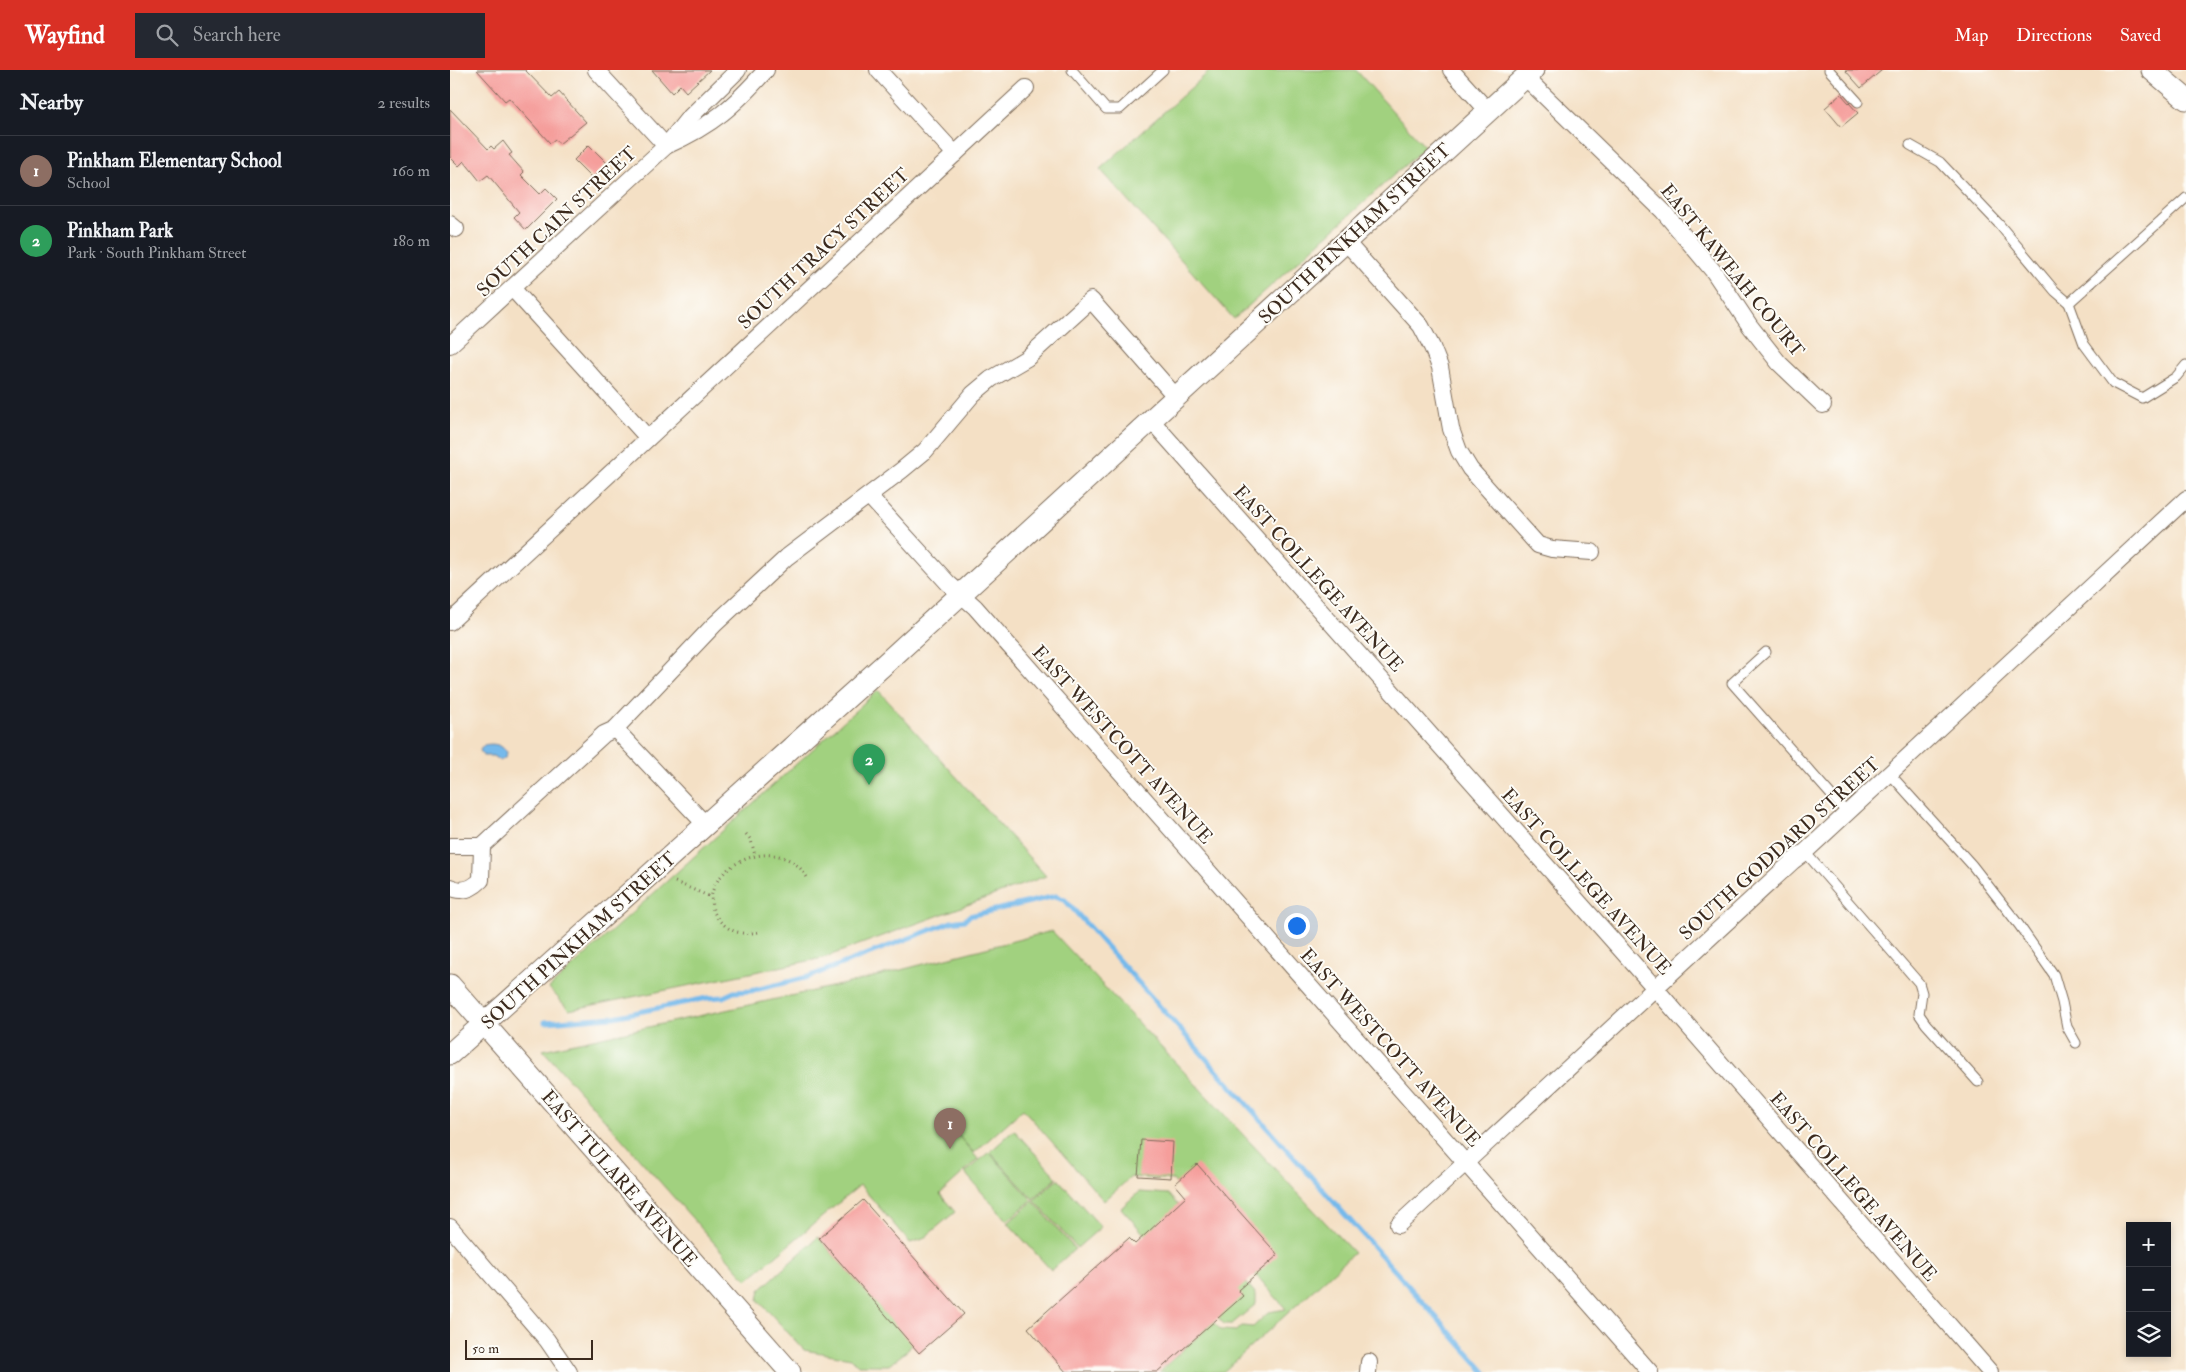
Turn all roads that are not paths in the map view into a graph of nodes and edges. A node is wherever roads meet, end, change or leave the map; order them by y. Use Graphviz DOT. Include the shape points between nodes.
graph roads {
  1 [pos="596,70"];
  2 [pos="738,70"];
  3 [pos="766,70"];
  4 [pos="878,70"];
  5 [pos="1072,70"];
  6 [pos="1163,70"];
  7 [pos="1452,70"];
  8 [pos="1829,70"];
  9 [pos="2152,70"];
  10 [pos="1529,74"];
  11 [pos="1026,88"];
  12 [pos="2186,99"];
  13 [pos="1858,102"];
  14 [pos="1488,111"];
  15 [pos="1910,144"];
  16 [pos="666,146"];
  17 [pos="955,154"];
  18 [pos="2186,198"];
  19 [pos="1346,242"];
  20 [pos="512,288"];
  21 [pos="2069,303"];
  22 [pos="450,345"];
  23 [pos="2186,365"];
  24 [pos="1176,397"];
  25 [pos="1823,405"];
  26 [pos="1152,420"];
  27 [pos="648,438"];
  28 [pos="869,496"];
  29 [pos="2186,499"];
  30 [pos="1592,552"];
  31 [pos="961,595"];
  32 [pos="450,622"];
  33 [pos="1766,652"];
  34 [pos="614,729"];
  35 [pos="1890,774"];
  36 [pos="1847,813"];
  37 [pos="706,824"];
  38 [pos="450,846"];
  39 [pos="482,846"];
  40 [pos="1805,852"];
  41 [pos="450,887"];
  42 [pos="450,985"];
  43 [pos="1655,988"];
  44 [pos="484,1024"];
  45 [pos="2076,1043"];
  46 [pos="450,1054"];
  47 [pos="1978,1082"];
  48 [pos="1466,1162"];
  49 [pos="1398,1224"];
  50 [pos="450,1227"];
  51 [pos="569,1372"];
  52 [pos="790,1372"];
  53 [pos="1650,1372"];
  54 [pos="1990,1372"];
  1 -- 16 [label="street"];
  2 -- 16 [label="street, SOUTH CAIN STREET" via="686,121"];
  3 -- 16 [label="street, SOUTH CAIN STREET" via="713,122"];
  4 -- 17 [label="street"];
  5 -- 6 [label="lane" via="1106,109 1120,109"];
  7 -- 14 [label="street"];
  8 -- 13 [label="lane"];
  9 -- 12 [label="street"];
  10 -- 14 [label="street, SOUTH PINKHAM STREET"];
  10 -- 25 [label="street, EAST KAWEAH COURT" via="1664,211 1714,272 1779,364"];
  11 -- 17 [label="street, SOUTH TRACY STREET"];
  14 -- 19 [label="street, SOUTH PINKHAM STREET"];
  15 -- 21 [label="lane" via="1940,162"];
  16 -- 20 [label="street, SOUTH CAIN STREET"];
  17 -- 27 [label="street, SOUTH TRACY STREET"];
  18 -- 21 [label="lane"];
  19 -- 24 [label="street, SOUTH PINKHAM STREET"];
  19 -- 30 [label="street" via="1425,333 1440,367 1451,429 1470,469 1538,545 1552,550"];
  20 -- 22 [label="street, SOUTH CAIN STREET"];
  20 -- 27 [label="street"];
  21 -- 23 [label="lane" via="2084,344 2113,383 2142,398 2176,377"];
  24 -- 26 [label="street, SOUTH PINKHAM STREET"];
  24 -- 28 [label="street" via="1091,300 1027,358 973,394 925,451"];
  26 -- 31 [label="street, SOUTH PINKHAM STREET"];
  26 -- 43 [label="street, EAST COLLEGE AVENUE"];
  27 -- 32 [label="street, SOUTH TRACY STREET"];
  28 -- 31 [label="street"];
  28 -- 34 [label="street" via="787,557 714,625"];
  29 -- 35 [label="street, SOUTH GODDARD STREET"];
  31 -- 37 [label="street, SOUTH PINKHAM STREET"];
  31 -- 48 [label="street, EAST WESTCOTT AVENUE"];
  33 -- 36 [label="lane" via="1732,683"];
  34 -- 37 [label="street"];
  34 -- 39 [label="street" via="604,734"];
  35 -- 36 [label="street, SOUTH GODDARD STREET"];
  35 -- 45 [label="lane" via="1972,866 2054,975 2067,1027"];
  36 -- 40 [label="street, SOUTH GODDARD STREET"];
  37 -- 44 [label="street, SOUTH PINKHAM STREET"];
  38 -- 39 [label="street"];
  39 -- 41 [label="street" via="481,880 469,889"];
  40 -- 43 [label="street, SOUTH GODDARD STREET"];
  40 -- 47 [label="lane" via="1919,983 1922,993 1919,1014"];
  42 -- 44 [label="street, EAST TULARE AVENUE"];
  43 -- 48 [label="street, SOUTH GODDARD STREET"];
  43 -- 54 [label="street, EAST COLLEGE AVENUE"];
  44 -- 46 [label="street, SOUTH PINKHAM STREET"];
  44 -- 52 [label="street, EAST TULARE AVENUE"];
  48 -- 49 [label="street, SOUTH GODDARD STREET"];
  48 -- 53 [label="street, EAST WESTCOTT AVENUE"];
  50 -- 51 [label="street" via="547,1340"];
}
